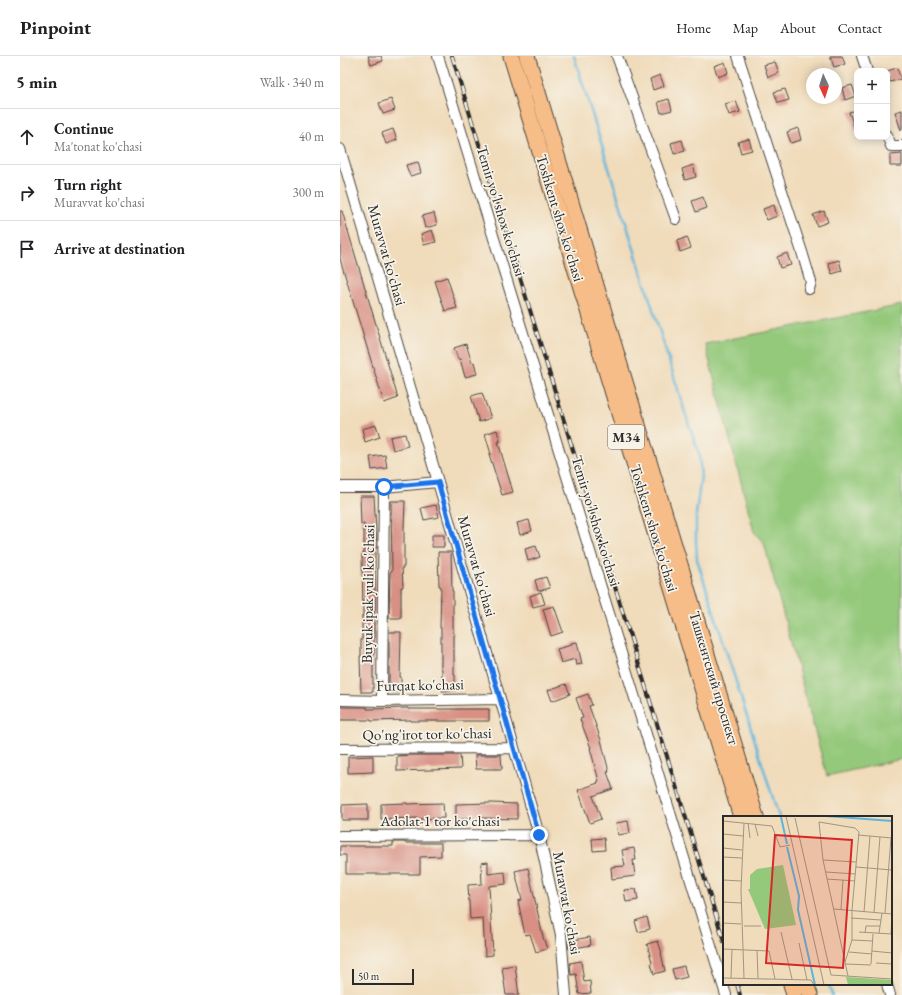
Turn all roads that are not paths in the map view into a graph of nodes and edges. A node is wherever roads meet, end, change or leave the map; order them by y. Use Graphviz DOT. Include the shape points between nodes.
graph roads {
  1 [pos="438,56"];
  2 [pos="511,56"];
  3 [pos="527,56"];
  4 [pos="617,56"];
  5 [pos="738,56"];
  6 [pos="862,56"];
  7 [pos="866,68"];
  8 [pos="889,140"];
  9 [pos="902,146"];
  10 [pos="340,149"];
  11 [pos="676,219"];
  12 [pos="809,289"];
  13 [pos="438,482"];
  14 [pos="340,487"];
  15 [pos="384,487"];
  16 [pos="500,699"];
  17 [pos="340,700"];
  18 [pos="382,701"];
  19 [pos="514,748"];
  20 [pos="340,749"];
  21 [pos="741,816"];
  22 [pos="756,816"];
  23 [pos="539,835"];
  24 [pos="340,836"];
  25 [pos="791,985"];
  26 [pos="806,985"];
  27 [pos="887,985"];
  28 [pos="566,995"];
  29 [pos="726,995"];
  30 [pos="794,995"];
  31 [pos="810,995"];
  32 [pos="890,995"];
  1 -- 29 [label="street, Temir yo'l shox ko'chasi"];
  2 -- 21 [label="highway, Toshkent shox ko'chasi / M34"];
  3 -- 22 [label="highway, Ташкентский проспект / M34"];
  4 -- 11 [label="street"];
  5 -- 12 [label="street" via="802,252 811,282"];
  6 -- 7 [label="street"];
  8 -- 9 [label="street" via="891,146"];
  10 -- 13 [label="street, Muravvat ko'chasi"];
  13 -- 15 [label="street"];
  13 -- 16 [label="street, Muravvat ko'chasi"];
  14 -- 15 [label="street"];
  15 -- 18 [label="street, Buyuk ipak yuli ko'chasi"];
  16 -- 18 [label="street, Furqat ko'chasi"];
  16 -- 19 [label="street, Muravvat ko'chasi"];
  17 -- 18 [label="street, Furqat ko'chasi"];
  19 -- 20 [label="street, Qo'ng'irot tor ko'chasi"];
  19 -- 23 [label="street, Muravvat ko'chasi"];
  23 -- 24 [label="street, Adolat-1 tor ko'chasi"];
  23 -- 28 [label="street, Muravvat ko'chasi" via="561,936"];
  25 -- 30 [label="highway"];
  26 -- 31 [label="highway"];
  27 -- 32 [label="street"];
}
